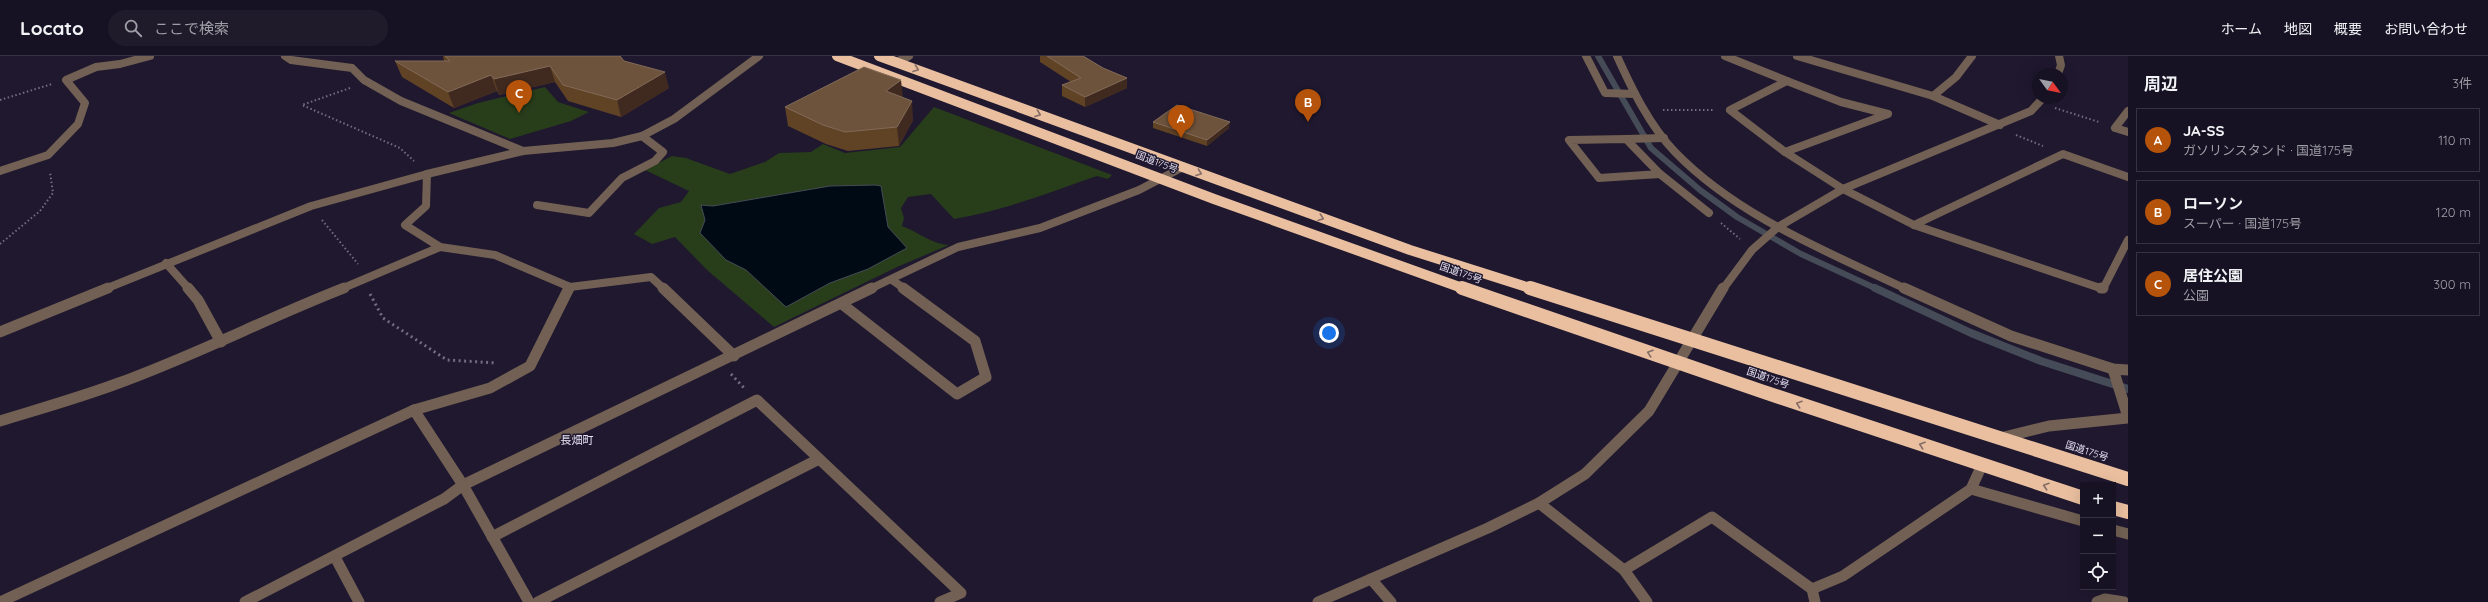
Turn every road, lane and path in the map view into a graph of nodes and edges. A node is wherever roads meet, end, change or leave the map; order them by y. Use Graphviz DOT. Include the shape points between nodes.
graph roads {
  1 [pos="150,56"];
  2 [pos="285,56"];
  3 [pos="333,56"];
  4 [pos="759,56"];
  5 [pos="837,56"];
  6 [pos="879,56"];
  7 [pos="909,56"];
  8 [pos="1586,56"];
  9 [pos="1617,56"];
  10 [pos="1725,56"];
  11 [pos="1797,56"];
  12 [pos="1972,56"];
  13 [pos="2059,56"];
  14 [pos="896,62"];
  15 [pos="322,63"];
  16 [pos="2060,68"];
  17 [pos="66,80"];
  18 [pos="364,80"];
  19 [pos="1787,81"];
  20 [pos="1635,94"];
  21 [pos="1933,96"];
  22 [pos="0,100"];
  23 [pos="2037,104"];
  24 [pos="2052,104"];
  25 [pos="1645,110"];
  26 [pos="1730,110"];
  27 [pos="2128,111"];
  28 [pos="1998,126"];
  29 [pos="2115,128"];
  30 [pos="2128,132"];
  31 [pos="642,136"];
  32 [pos="1664,138"];
  33 [pos="1626,139"];
  34 [pos="523,151"];
  35 [pos="1785,152"];
  36 [pos="2063,154"];
  37 [pos="48,155"];
  38 [pos="1183,166"];
  39 [pos="0,171"];
  40 [pos="427,174"];
  41 [pos="1660,174"];
  42 [pos="2128,177"];
  43 [pos="1161,179"];
  44 [pos="1843,189"];
  45 [pos="537,205"];
  46 [pos="311,206"];
  47 [pos="1709,213"];
  48 [pos="1914,225"];
  49 [pos="1778,227"];
  50 [pos="2128,240"];
  51 [pos="0,244"];
  52 [pos="440,247"];
  53 [pos="1752,250"];
  54 [pos="166,263"];
  55 [pos="367,279"];
  56 [pos="892,280"];
  57 [pos="570,286"];
  58 [pos="842,304"];
  59 [pos="0,332"];
  60 [pos="1691,341"];
  61 [pos="221,342"];
  62 [pos="734,356"];
  63 [pos="1677,362"];
  64 [pos="719,363"];
  65 [pos="500,364"];
  66 [pos="2113,369"];
  67 [pos="2128,370"];
  68 [pos="757,400"];
  69 [pos="414,410"];
  70 [pos="2128,418"];
  71 [pos="0,421"];
  72 [pos="2000,438"];
  73 [pos="819,459"];
  74 [pos="1982,465"];
  75 [pos="2128,479"];
  76 [pos="463,485"];
  77 [pos="1971,489"];
  78 [pos="2080,497"];
  79 [pos="1539,503"];
  80 [pos="2116,509"];
  81 [pos="2128,512"];
  82 [pos="2080,520"];
  83 [pos="2116,531"];
  84 [pos="2128,534"];
  85 [pos="492,537"];
  86 [pos="335,557"];
  87 [pos="1624,570"];
  88 [pos="1371,579"];
  89 [pos="1814,596"];
  90 [pos="0,602"];
  91 [pos="245,602"];
  92 [pos="359,602"];
  93 [pos="529,602"];
  94 [pos="538,602"];
  95 [pos="940,602"];
  96 [pos="1318,602"];
  97 [pos="1391,602"];
  98 [pos="1647,602"];
  99 [pos="2097,602"];
  100 [pos="2124,602"];
  1 -- 17 [label="street" via="96,67"];
  2 -- 15 [label="street" via="291,60"];
  3 -- 15 [label="street"];
  4 -- 31 [label="street" via="674,119"];
  5 -- 43 [label="highway, 国道175号"];
  6 -- 14 [label="highway, 国道175号"];
  7 -- 14 [label="street"];
  8 -- 20 [label="street" via="1605,93"];
  9 -- 20 [label="street"];
  10 -- 19 [label="street"];
  11 -- 21 [label="street"];
  12 -- 21 [label="street" via="1956,77"];
  13 -- 16 [label="street"];
  14 -- 38 [label="highway, 国道175号, one-way"];
  15 -- 18 [label="street" via="352,68"];
  17 -- 22 [label="path"];
  17 -- 37 [label="street" via="85,102 78,124"];
  18 -- 34 [label="street" via="401,101"];
  18 -- 40 [label="path" via="302,105 400,148"];
  19 -- 26 [label="street"];
  19 -- 35 [label="street" via="1841,102 1888,114"];
  20 -- 25 [label="street"];
  21 -- 28 [label="street"];
  23 -- 28 [label="street" via="2031,111"];
  24 -- 29 [label="path"];
  25 -- 26 [label="path"];
  25 -- 32 [label="street"];
  26 -- 35 [label="street"];
  27 -- 29 [label="street"];
  28 -- 36 [label="path"];
  28 -- 44 [label="street"];
  29 -- 30 [label="street"];
  31 -- 34 [label="street" via="613,144"];
  31 -- 45 [label="street" via="663,152 655,161 622,178 589,213"];
  32 -- 33 [label="street"];
  32 -- 49 [label="street" via="1708,183"];
  33 -- 41 [label="street"];
  33 -- 41 [label="street" via="1569,140 1600,178"];
  34 -- 40 [label="street"];
  35 -- 44 [label="street"];
  36 -- 42 [label="street"];
  36 -- 48 [label="street"];
  37 -- 39 [label="street"];
  37 -- 51 [label="path" via="53,193 40,211"];
  38 -- 43 [label="street"];
  38 -- 60 [label="highway, 国道175号, one-way" via="1410,250"];
  40 -- 46 [label="street"];
  40 -- 52 [label="street" via="426,206 405,225"];
  41 -- 47 [label="street"];
  43 -- 56 [label="street" via="1040,228 958,247"];
  63 -- 43 [label="highway, 国道175号, one-way" via="1438,280"];
  44 -- 48 [label="street"];
  44 -- 49 [label="street"];
  46 -- 54 [label="street"];
  46 -- 55 [label="path" via="366,274"];
  47 -- 53 [label="path"];
  48 -- 50 [label="street" via="2103,289"];
  49 -- 53 [label="street"];
  49 -- 66 [label="street" via="1944,308 2011,336"];
  52 -- 55 [label="street"];
  52 -- 57 [label="street" via="495,255"];
  53 -- 60 [label="street" via="1719,294"];
  54 -- 59 [label="street"];
  54 -- 61 [label="street" via="198,300"];
  55 -- 61 [label="street" via="296,307"];
  55 -- 65 [label="path" via="367,288 383,318 447,360"];
  56 -- 58 [label="street"];
  56 -- 58 [label="street" via="975,341 986,377 956,394"];
  57 -- 62 [label="street" via="651,277"];
  57 -- 69 [label="street" via="530,366 519,375 502,384"];
  58 -- 62 [label="street"];
  60 -- 63 [label="street"];
  60 -- 72 [label="highway, 国道175号"];
  61 -- 71 [label="street" via="116,384"];
  62 -- 64 [label="street"];
  74 -- 63 [label="highway, 国道175号, one-way"];
  63 -- 79 [label="street" via="1649,411 1585,474"];
  64 -- 68 [label="path"];
  64 -- 76 [label="street"];
  66 -- 67 [label="street"];
  66 -- 70 [label="street"];
  68 -- 73 [label="street"];
  68 -- 85 [label="street"];
  69 -- 76 [label="street"];
  69 -- 90 [label="street"];
  70 -- 72 [label="street" via="2049,426"];
  72 -- 75 [label="highway, 国道175号"];
  73 -- 94 [label="street"];
  73 -- 95 [label="street" via="961,593"];
  74 -- 77 [label="street"];
  78 -- 74 [label="highway, 国道175号, one-way"];
  76 -- 85 [label="street"];
  76 -- 86 [label="street" via="444,499"];
  77 -- 82 [label="street"];
  77 -- 89 [label="street"];
  79 -- 87 [label="street"];
  79 -- 88 [label="street"];
  80 -- 81 [label="highway"];
  83 -- 84 [label="street"];
  85 -- 93 [label="street"];
  86 -- 91 [label="street"];
  86 -- 92 [label="street"];
  87 -- 89 [label="street" via="1712,517"];
  87 -- 98 [label="street"];
  88 -- 96 [label="street"];
  88 -- 97 [label="street"];
  99 -- 100 [label="street" via="2105,599"];
}
